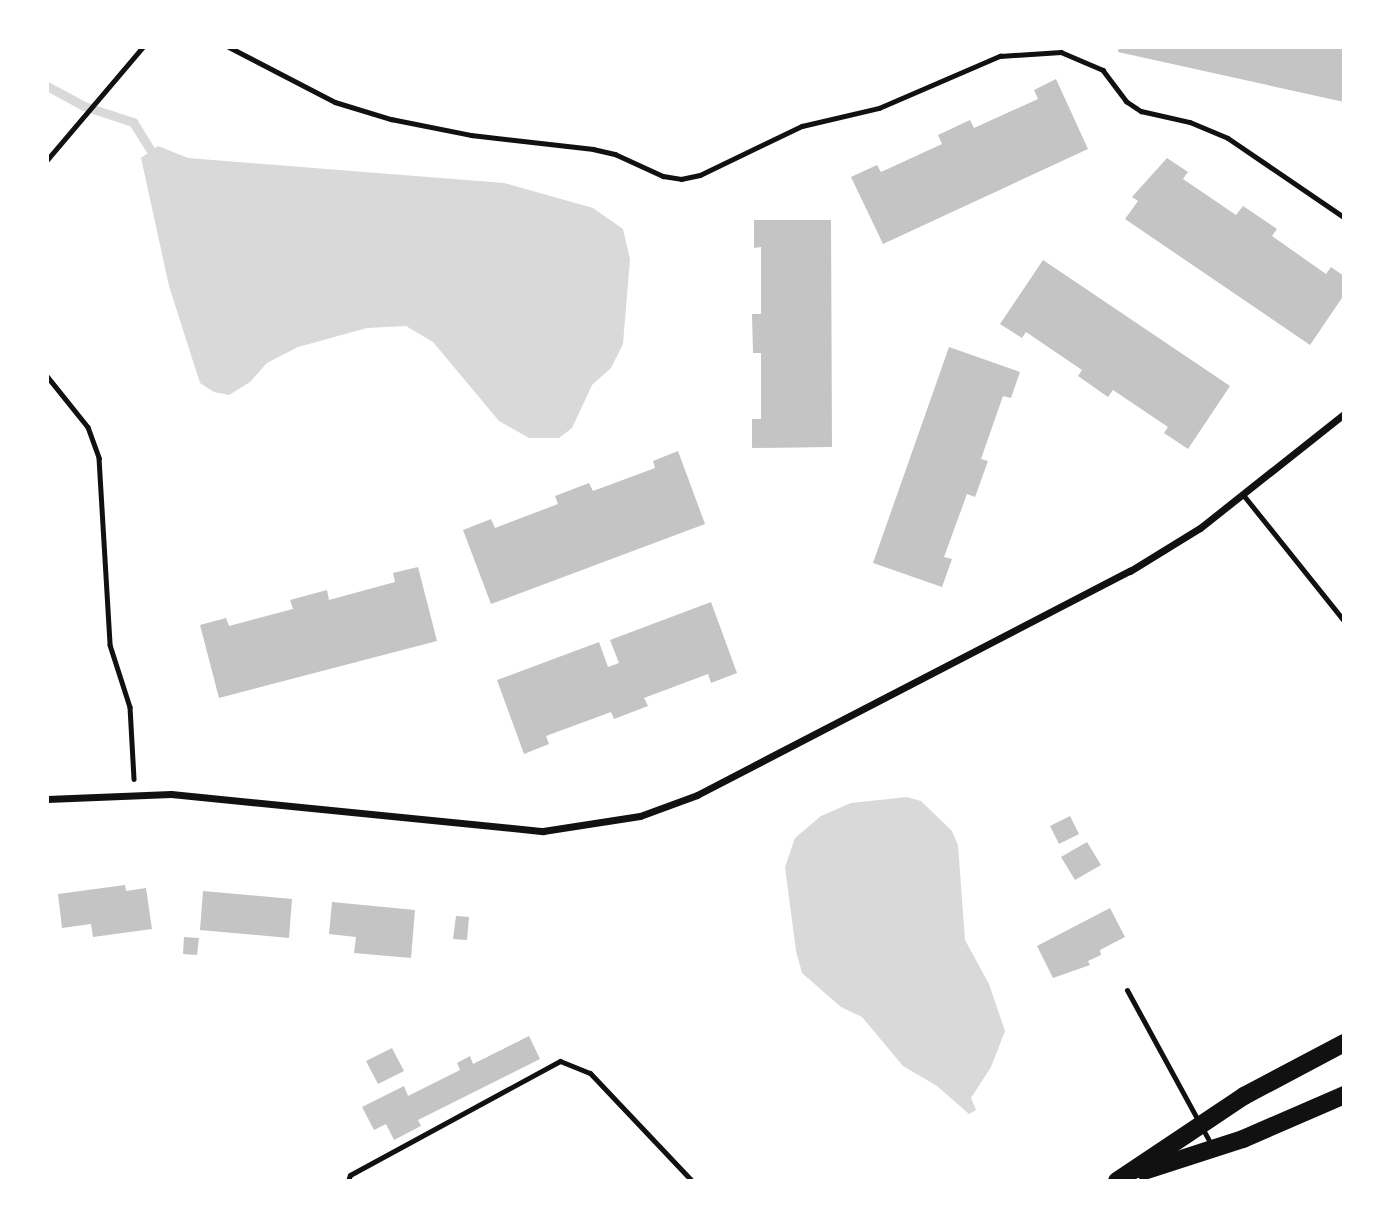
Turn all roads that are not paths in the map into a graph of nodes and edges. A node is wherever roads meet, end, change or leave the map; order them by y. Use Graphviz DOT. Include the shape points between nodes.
graph roads {
  1 [pos="1344,414"];
  2 [pos="1244,496"];
  3 [pos="1344,621"];
  4 [pos="47,799"];
  5 [pos="1126,990"];
  6 [pos="1344,1043"];
  7 [pos="1344,1095"];
  8 [pos="1201,1125"];
  9 [pos="1213,1149"];
  10 [pos="1120,1179"];
  11 [pos="348,1181"];
  12 [pos="692,1181"];
  1 -- 2 [label="street"];
  2 -- 3 [label="lane"];
  2 -- 4 [label="street" via="1130,571 697,795 640,816 542,831 133,794"];
  5 -- 8 [label="lane"];
  6 -- 8 [label="main road" via="1244,1096"];
  7 -- 9 [label="main road"];
  8 -- 9 [label="lane"];
  8 -- 10 [label="main road"];
  9 -- 10 [label="main road"];
  11 -- 12 [label="lane" via="350,1175 560,1061 590,1073"];
}
